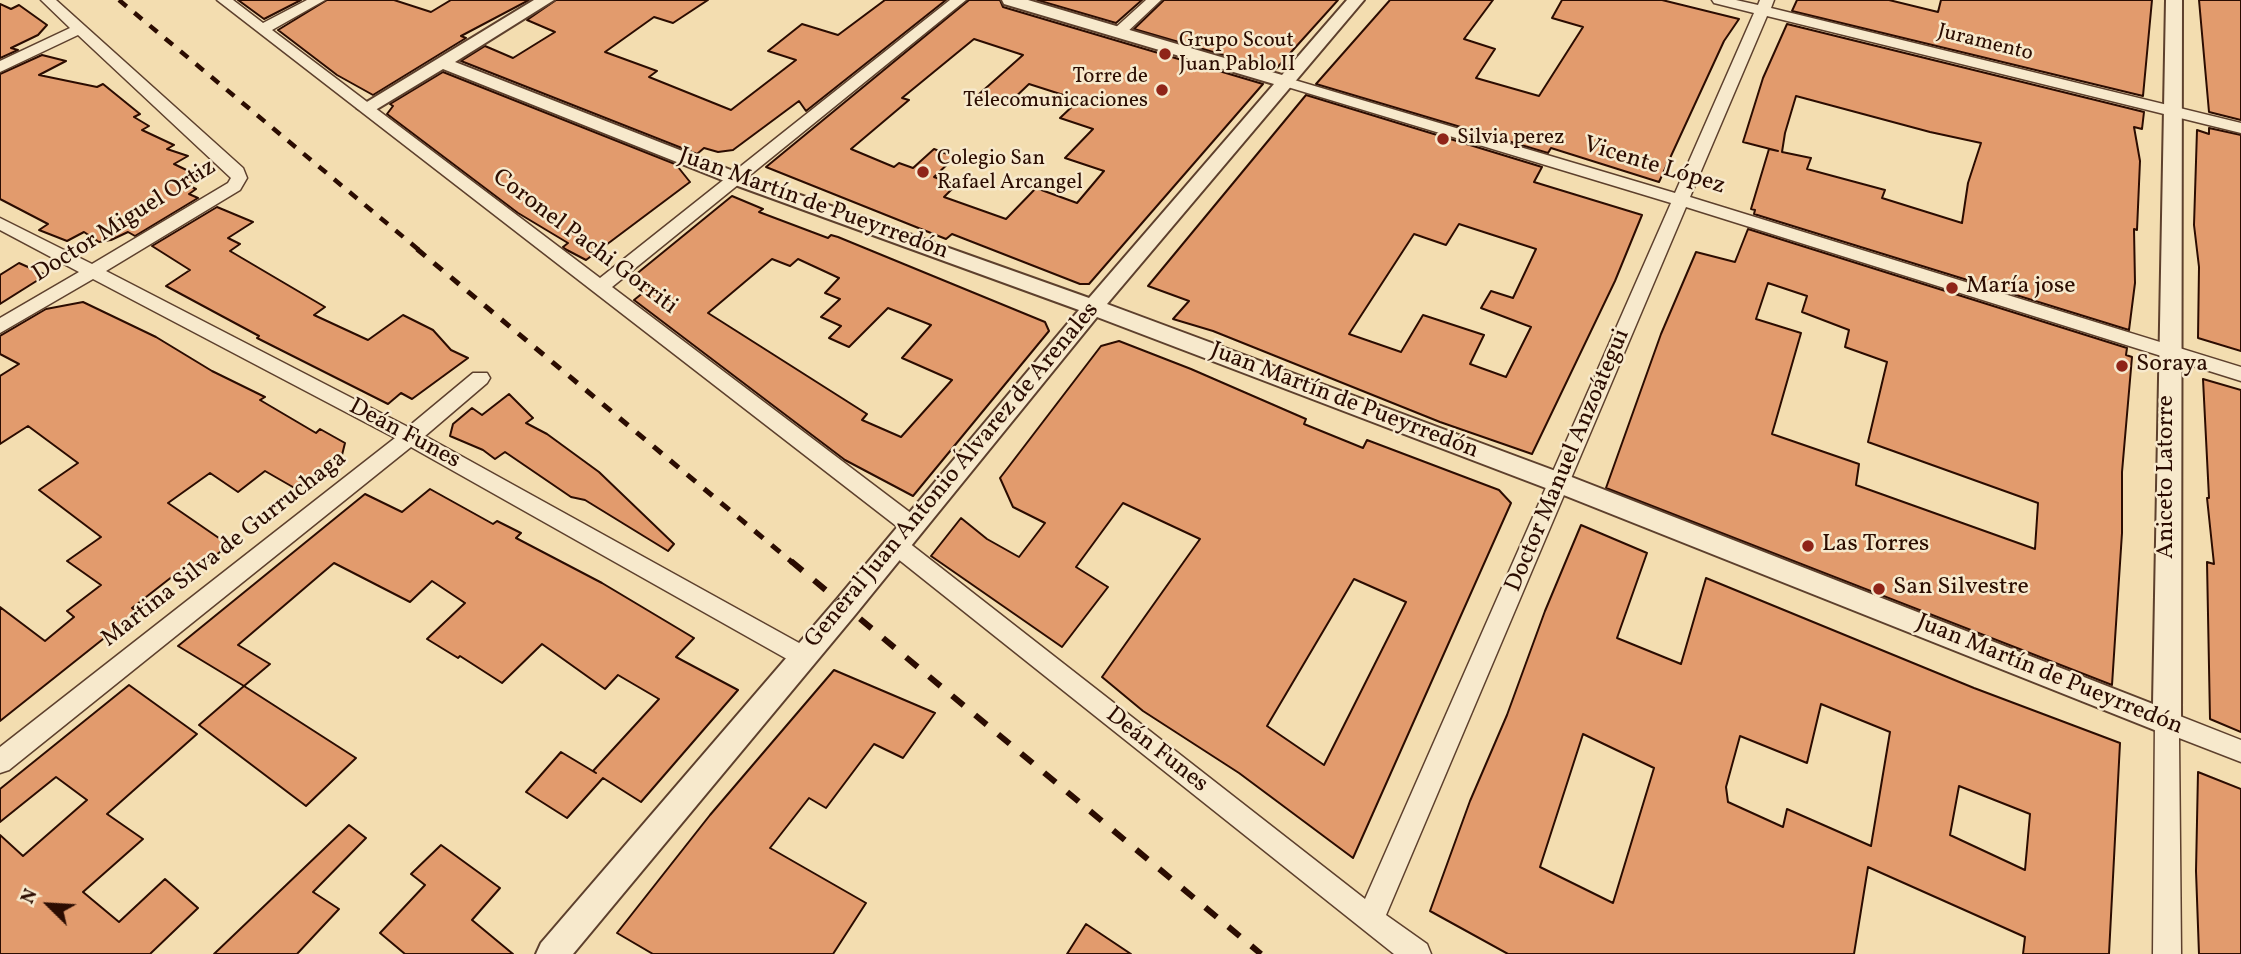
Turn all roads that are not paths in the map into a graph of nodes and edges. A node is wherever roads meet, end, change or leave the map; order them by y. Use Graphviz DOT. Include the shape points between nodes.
graph roads {
  1 [pos="48,0"];
  2 [pos="224,0"];
  3 [pos="318,0"];
  4 [pos="546,0"];
  5 [pos="959,0"];
  6 [pos="1010,0"];
  7 [pos="1154,0"];
  8 [pos="1356,0"];
  9 [pos="1719,0"];
  10 [pos="2174,0"];
  11 [pos="1765,6"];
  12 [pos="79,29"];
  13 [pos="263,29"];
  14 [pos="1119,32"];
  15 [pos="443,63"];
  16 [pos="0,66"];
  17 [pos="1286,82"];
  18 [pos="366,108"];
  19 [pos="2175,112"];
  20 [pos="2241,128"];
  21 [pos="734,177"];
  22 [pos="1681,200"];
  23 [pos="0,223"];
  24 [pos="92,272"];
  25 [pos="601,287"];
  26 [pos="1093,307"];
  27 [pos="0,327"];
  28 [pos="2169,352"];
  29 [pos="2241,374"];
  30 [pos="480,379"];
  31 [pos="410,437"];
  32 [pos="1560,483"];
  33 [pos="904,535"];
  34 [pos="802,656"];
  35 [pos="2167,722"];
  36 [pos="2241,751"];
  37 [pos="0,762"];
  38 [pos="1370,920"];
  39 [pos="552,954"];
  40 [pos="1417,954"];
  41 [pos="2166,954"];
  1 -- 12 [label="street"];
  2 -- 13 [label="street, Coronel Pachi Gorriti"];
  3 -- 13 [label="street"];
  4 -- 15 [label="street"];
  5 -- 21 [label="street"];
  6 -- 14 [label="street, Vicente López"];
  7 -- 14 [label="street"];
  8 -- 17 [label="street, General Juan Antonio Álvarez de Arenales"];
  9 -- 11 [label="street, Juramento"];
  10 -- 19 [label="street, Aniceto Latorre"];
  11 -- 19 [label="street, Juramento"];
  11 -- 22 [label="street, Doctor Manuel Anzoátegui"];
  12 -- 16 [label="street"];
  12 -- 24 [label="street, Doctor Miguel Ortiz" via="239,178 234,186"];
  13 -- 18 [label="street, Coronel Pachi Gorriti"];
  14 -- 17 [label="street, Vicente López"];
  15 -- 18 [label="street"];
  15 -- 21 [label="street, Juan Martín de Pueyrredón"];
  17 -- 22 [label="street, Vicente López"];
  17 -- 26 [label="street, General Juan Antonio Álvarez de Arenales"];
  18 -- 25 [label="street, Coronel Pachi Gorriti"];
  19 -- 20 [label="street, Juramento"];
  19 -- 28 [label="street, Aniceto Latorre"];
  21 -- 25 [label="street"];
  21 -- 26 [label="street, Juan Martín de Pueyrredón"];
  22 -- 28 [label="street, Vicente López"];
  22 -- 32 [label="street, Doctor Manuel Anzoátegui"];
  23 -- 24 [label="street, Deán Funes"];
  24 -- 27 [label="street, Doctor Miguel Ortiz"];
  24 -- 31 [label="street, Deán Funes"];
  25 -- 33 [label="street, Coronel Pachi Gorriti"];
  26 -- 32 [label="street, Juan Martín de Pueyrredón"];
  26 -- 33 [label="street, General Juan Antonio Álvarez de Arenales"];
  28 -- 29 [label="street, Vicente López"];
  28 -- 35 [label="street, Aniceto Latorre"];
  30 -- 31 [label="street, Martina Silva de Gurruchaga"];
  31 -- 34 [label="street, Deán Funes"];
  31 -- 37 [label="street, Martina Silva de Gurruchaga"];
  32 -- 35 [label="street, Juan Martín de Pueyrredón"];
  32 -- 38 [label="street, Doctor Manuel Anzoátegui"];
  33 -- 34 [label="street, General Juan Antonio Álvarez de Arenales"];
  33 -- 38 [label="street, Deán Funes"];
  34 -- 39 [label="street, General Juan Antonio Álvarez de Arenales"];
  35 -- 36 [label="street, Juan Martín de Pueyrredón"];
  35 -- 41 [label="street, Aniceto Latorre"];
  38 -- 40 [label="street, Deán Funes"];
}
